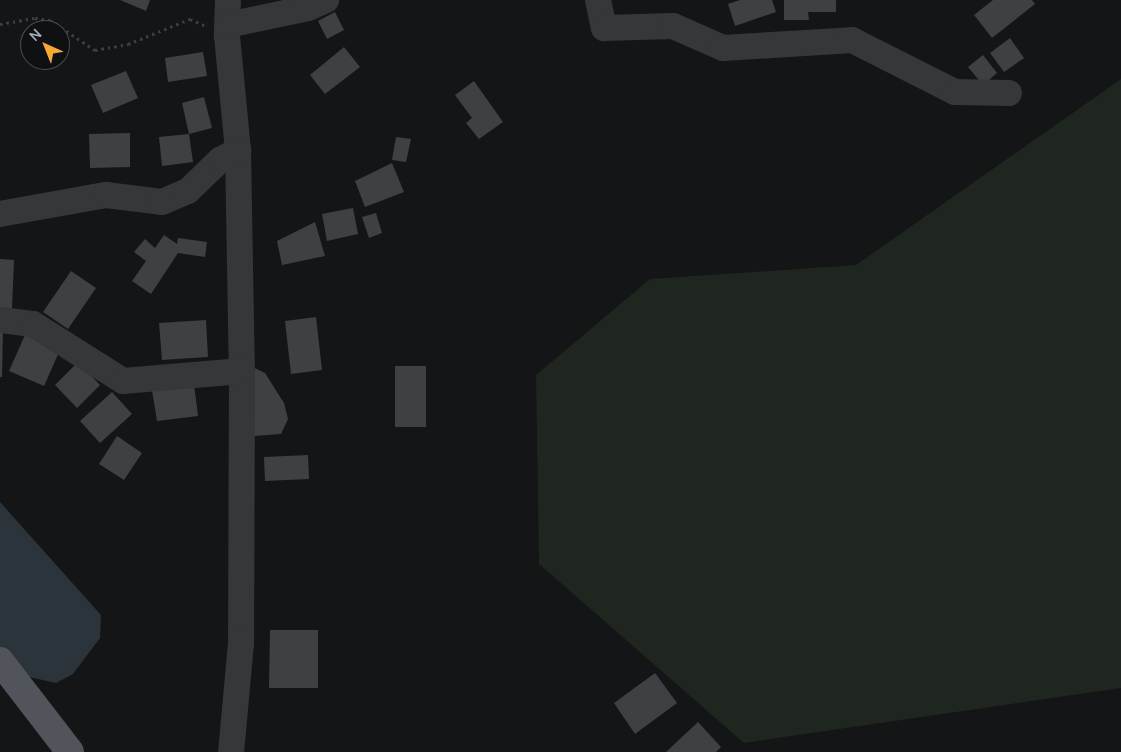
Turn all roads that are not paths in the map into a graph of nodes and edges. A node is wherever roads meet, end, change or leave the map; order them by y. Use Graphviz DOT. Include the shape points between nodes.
graph roads {
  1 [pos="326,0"];
  2 [pos="598,0"];
  3 [pos="228,20"];
  4 [pos="1009,94"];
  5 [pos="238,150"];
  6 [pos="0,214"];
  7 [pos="0,320"];
  8 [pos="242,371"];
  9 [pos="0,661"];
  10 [pos="70,752"];
  11 [pos="231,752"];
  1 -- 3 [label="street" via="308,8"];
  2 -- 4 [label="street" via="604,28 673,26 723,48 852,40 955,92"];
  3 -- 5 [label="street"];
  5 -- 6 [label="street" via="220,160 188,191 162,202 106,195"];
  5 -- 8 [label="street"];
  7 -- 8 [label="street" via="33,324 124,381"];
  8 -- 11 [label="street" via="241,643"];
  9 -- 10 [label="main road"];
}
